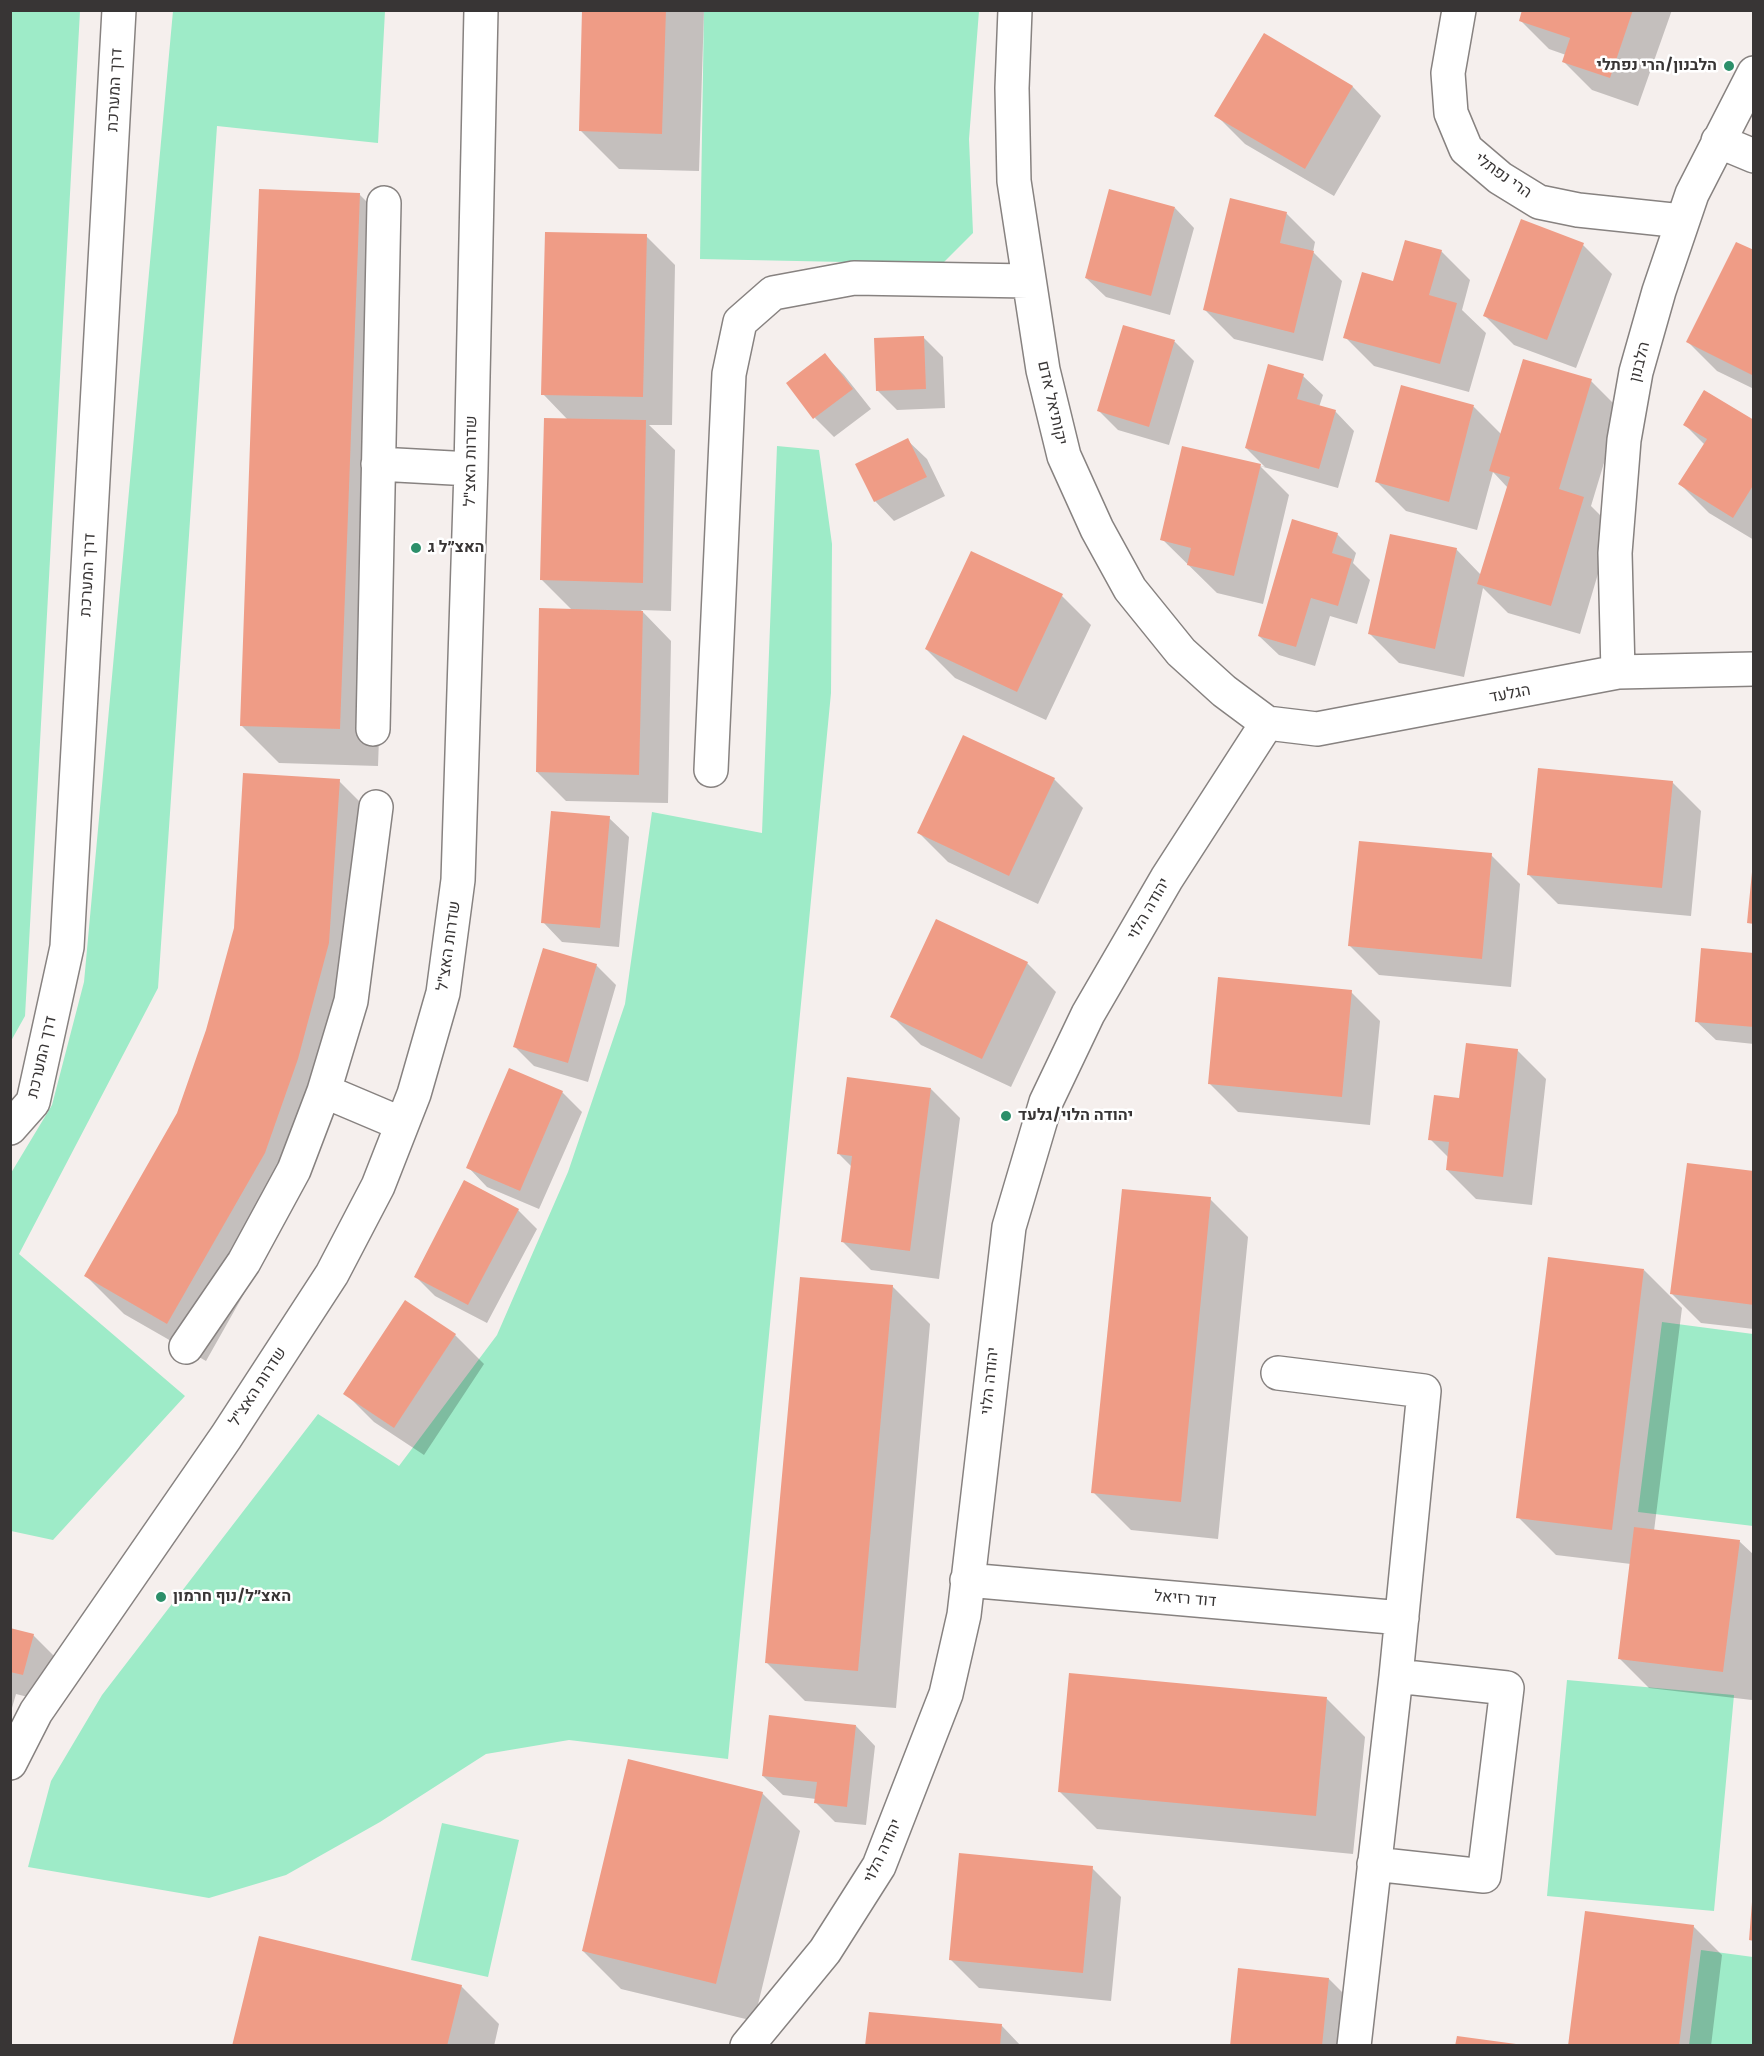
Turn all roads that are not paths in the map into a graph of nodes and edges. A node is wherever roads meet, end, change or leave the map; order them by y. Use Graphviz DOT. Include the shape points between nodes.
graph roads {
  1 [pos="119,10"];
  2 [pos="480,10"];
  3 [pos="1015,10"];
  4 [pos="1459,10"];
  5 [pos="1754,73"];
  6 [pos="1718,141"];
  7 [pos="1754,156"];
  8 [pos="384,203"];
  9 [pos="1682,221"];
  10 [pos="1028,281"];
  11 [pos="378,464"];
  12 [pos="471,470"];
  13 [pos="1754,669"];
  14 [pos="1618,672"];
  15 [pos="1267,723"];
  16 [pos="373,729"];
  17 [pos="711,770"];
  18 [pos="376,807"];
  19 [pos="324,1091"];
  20 [pos="402,1124"];
  21 [pos="10,1128"];
  22 [pos="186,1347"];
  23 [pos="1278,1373"];
  24 [pos="967,1580"];
  25 [pos="1402,1618"];
  26 [pos="1396,1676"];
  27 [pos="10,1763"];
  28 [pos="1374,1864"];
  29 [pos="747,2046"];
  30 [pos="1354,2046"];
  1 -- 21 [label="street, דרך המערכת" via="67,947 33,1102"];
  2 -- 12 [label="street, שדרות האצ\"ל"];
  3 -- 10 [label="street, יקותיאל אדם" via="1014,181"];
  4 -- 9 [label="street, הרי נפתלי" via="1448,73 1451,113 1466,149 1500,178 1539,202"];
  5 -- 6 [label="street, הלבנון"];
  6 -- 7 [label="street"];
  6 -- 9 [label="street, הלבנון"];
  8 -- 11 [label="street"];
  9 -- 14 [label="street, הלבנון" via="1636,372 1624,440 1615,554"];
  10 -- 15 [label="street, יקותיאל אדם" via="1043,370 1064,456 1097,529 1130,589 1181,652"];
  10 -- 17 [label="street" via="854,278 773,293 740,322 729,374"];
  11 -- 12 [label="street"];
  11 -- 16 [label="street"];
  12 -- 20 [label="street, שדרות האצ\"ל" via="458,880 443,993"];
  13 -- 14 [label="street, הגלעד"];
  14 -- 15 [label="street, הגלעד" via="1317,729"];
  15 -- 24 [label="street, יהודה הלוי" via="1167,878 1093,1004 1046,1102 1009,1227"];
  18 -- 19 [label="street" via="351,1001"];
  19 -- 20 [label="street"];
  19 -- 22 [label="street" via="294,1170 244,1262"];
  20 -- 27 [label="street, שדרות האצ\"ל" via="378,1186 332,1274 226,1437 36,1712"];
  23 -- 25 [label="street" via="1424,1391"];
  24 -- 25 [label="street, דוד רזיאל"];
  24 -- 29 [label="street, יהודה הלוי" via="964,1615 946,1694 879,1866 825,1951"];
  25 -- 26 [label="street"];
  26 -- 28 [label="street"];
  26 -- 28 [label="street" via="1507,1688 1484,1875"];
  28 -- 30 [label="street"];
}
